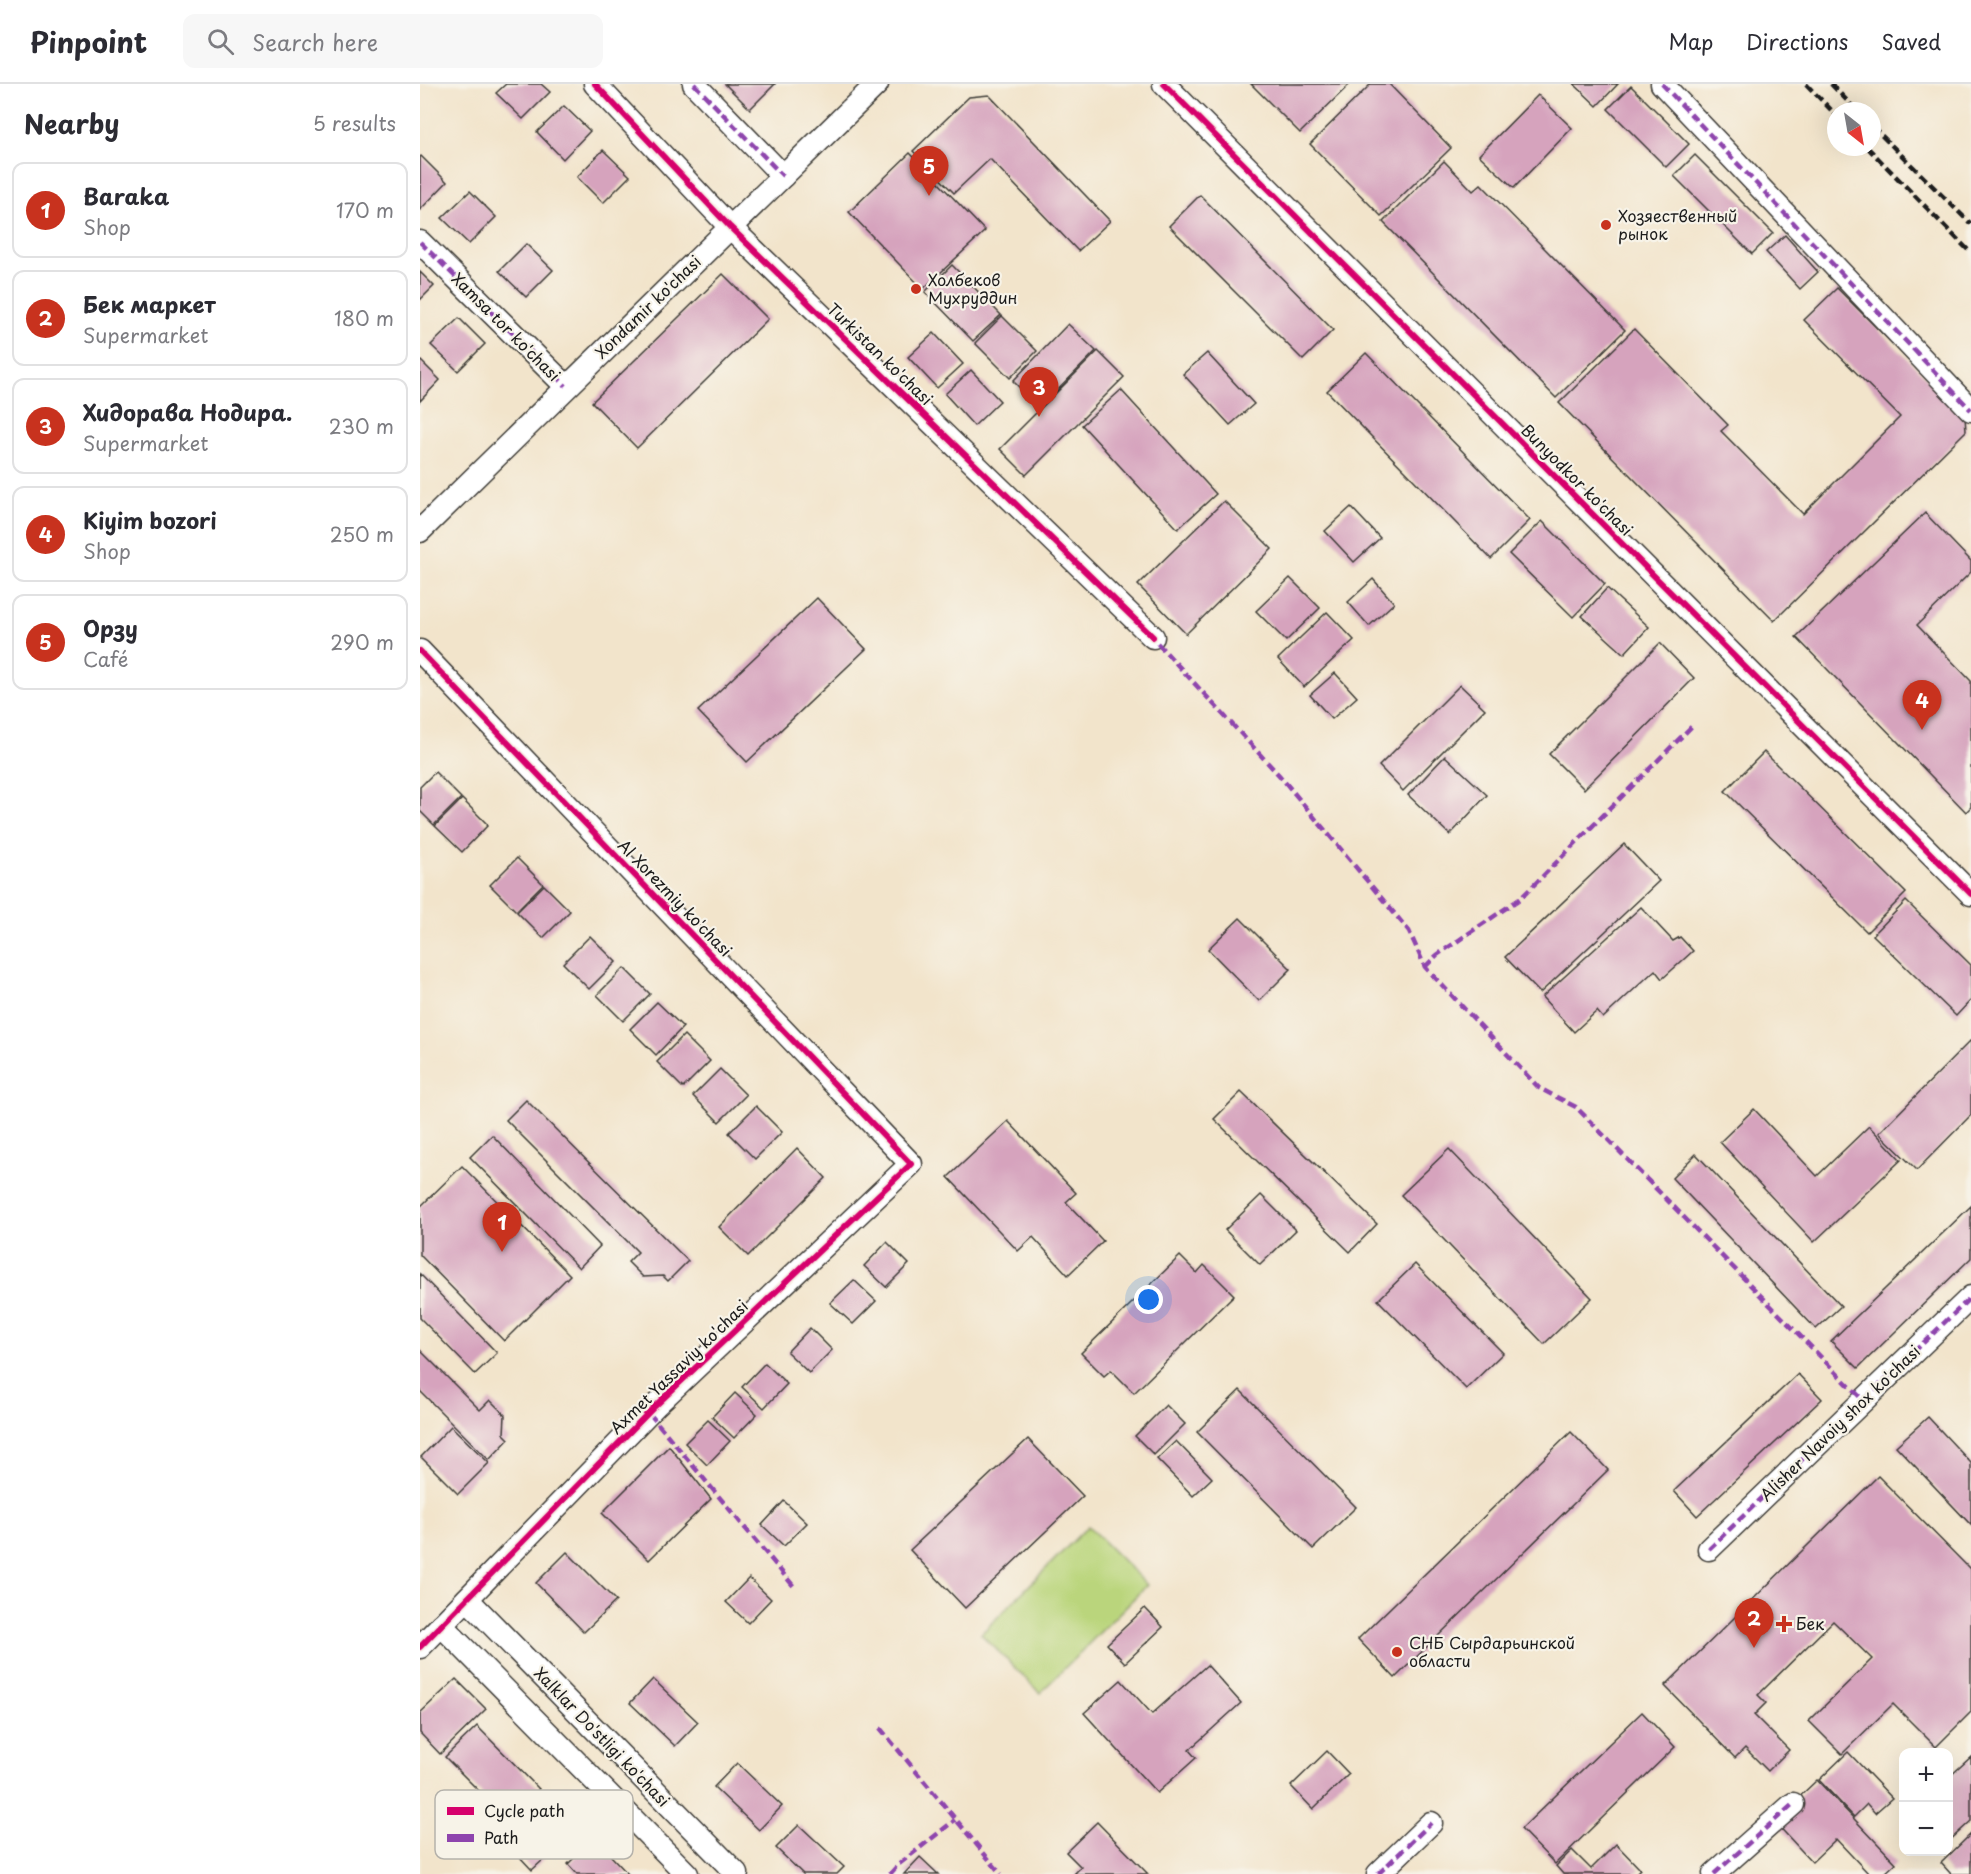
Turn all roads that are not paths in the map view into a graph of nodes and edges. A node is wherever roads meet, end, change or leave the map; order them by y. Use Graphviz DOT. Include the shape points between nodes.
graph roads {
  1 [pos="595,84"];
  2 [pos="694,84"];
  3 [pos="877,84"];
  4 [pos="1164,84"];
  5 [pos="1662,84"];
  6 [pos="783,176"];
  7 [pos="730,227"];
  8 [pos="420,242"];
  9 [pos="566,386"];
  10 [pos="1971,410"];
  11 [pos="420,531"];
  12 [pos="1153,638"];
  13 [pos="420,651"];
  14 [pos="1971,894"];
  15 [pos="911,1164"];
  16 [pos="1971,1297"];
  17 [pos="1709,1549"];
  18 [pos="468,1599"];
  19 [pos="441,1625"];
  20 [pos="420,1647"];
  21 [pos="604,1790"];
  22 [pos="1793,1804"];
  23 [pos="633,1819"];
  24 [pos="1431,1823"];
  25 [pos="687,1874"];
  26 [pos="737,1874"];
  27 [pos="1378,1874"];
  28 [pos="1714,1874"];
  1 -- 7 [label="street, Turkistan ko'chasi"];
  2 -- 6 [label="street"];
  3 -- 6 [label="street, Xondamir ko'chasi"];
  4 -- 14 [label="street, Bunyodkor ko'chasi"];
  5 -- 10 [label="street"];
  6 -- 7 [label="street, Xondamir ko'chasi"];
  7 -- 9 [label="street, Xondamir ko'chasi"];
  7 -- 12 [label="street, Turkistan ko'chasi"];
  8 -- 9 [label="street, Xamsa tor ko'chasi"];
  9 -- 11 [label="street, Xondamir ko'chasi"];
  13 -- 15 [label="street, Al Xorezmiy ko'chasi"];
  15 -- 18 [label="street, Axmet Yassaviy ko'chasi" via="655,1406"];
  16 -- 17 [label="street, Alisher Navoiy shox ko'chasi"];
  18 -- 19 [label="street, Axmet Yassaviy ko'chasi"];
  18 -- 26 [label="street, Xalklar Do'stligi ko'chasi"];
  19 -- 20 [label="street, Axmet Yassaviy ko'chasi"];
  19 -- 21 [label="street"];
  22 -- 28 [label="street"];
  23 -- 25 [label="street"];
  24 -- 27 [label="street"];
}
